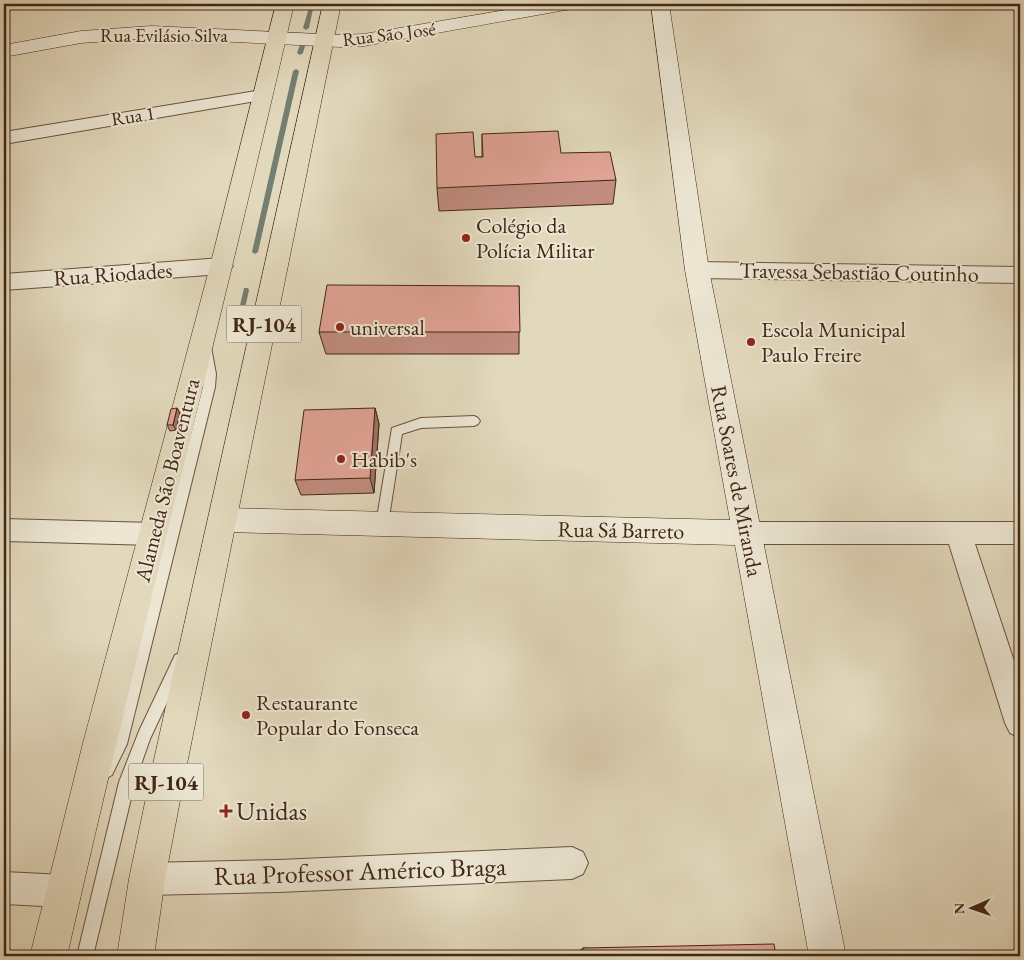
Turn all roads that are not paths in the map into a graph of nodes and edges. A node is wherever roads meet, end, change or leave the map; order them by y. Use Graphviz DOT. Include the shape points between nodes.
graph roads {
  1 [pos="285,4"];
  2 [pos="571,4"];
  3 [pos="660,4"];
  4 [pos="329,7"];
  5 [pos="277,36"];
  6 [pos="325,40"];
  7 [pos="4,51"];
  8 [pos="262,95"];
  9 [pos="4,138"];
  10 [pos="222,266"];
  11 [pos="697,270"];
  12 [pos="1020,274"];
  13 [pos="4,282"];
  14 [pos="203,337"];
  15 [pos="474,421"];
  16 [pos="222,520"];
  17 [pos="382,524"];
  18 [pos="4,530"];
  19 [pos="748,533"];
  20 [pos="1020,533"];
  21 [pos="154,534"];
  22 [pos="959,534"];
  23 [pos="204,608"];
  24 [pos="1020,723"];
  25 [pos="572,863"];
  26 [pos="148,879"];
  27 [pos="4,888"];
  28 [pos="64,892"];
  29 [pos="48,956"];
  30 [pos="85,956"];
  31 [pos="135,956"];
  32 [pos="828,956"];
  1 -- 5 [label="highway, Alameda São Boaventura / RJ-104"];
  2 -- 6 [label="street, Rua São José" via="390,37"];
  3 -- 11 [label="street, Rua Soares de Miranda"];
  4 -- 6 [label="highway, RJ-104"];
  5 -- 6 [label="street, Rua Evilásio Silva"];
  5 -- 7 [label="street, Rua Evilásio Silva" via="122,33"];
  5 -- 8 [label="highway, Alameda São Boaventura / RJ-104"];
  6 -- 16 [label="highway, RJ-104"];
  8 -- 9 [label="street, Rua 1"];
  8 -- 10 [label="highway, Alameda São Boaventura / RJ-104"];
  10 -- 13 [label="street, Rua Riodades"];
  10 -- 14 [label="highway, Alameda São Boaventura / RJ-104"];
  11 -- 12 [label="street, Travessa Sebastião Coutinho"];
  11 -- 19 [label="street, Rua Soares de Miranda"];
  14 -- 21 [label="highway, Alameda São Boaventura / RJ-104"];
  14 -- 28 [label="lane" via="210,387 120,744 108,767"];
  15 -- 17 [label="lane" via="421,423 396,431"];
  16 -- 17 [label="street, Rua Sá Barreto"];
  16 -- 23 [label="highway, RJ-104"];
  17 -- 19 [label="street, Rua Sá Barreto"];
  18 -- 21 [label="street"];
  19 -- 22 [label="street, Rua Sá Barreto"];
  19 -- 32 [label="street, Rua Soares de Miranda"];
  20 -- 22 [label="street, Rua Sá Barreto"];
  21 -- 28 [label="highway, Alameda São Boaventura / RJ-104"];
  22 -- 24 [label="street"];
  23 -- 26 [label="highway, RJ-104"];
  23 -- 30 [label="lane" via="126,782"];
  25 -- 26 [label="street, Rua Professor Américo Braga"];
  26 -- 31 [label="highway, RJ-104"];
  27 -- 28 [label="street"];
  28 -- 29 [label="highway, Alameda São Boaventura / RJ-104"];
}
